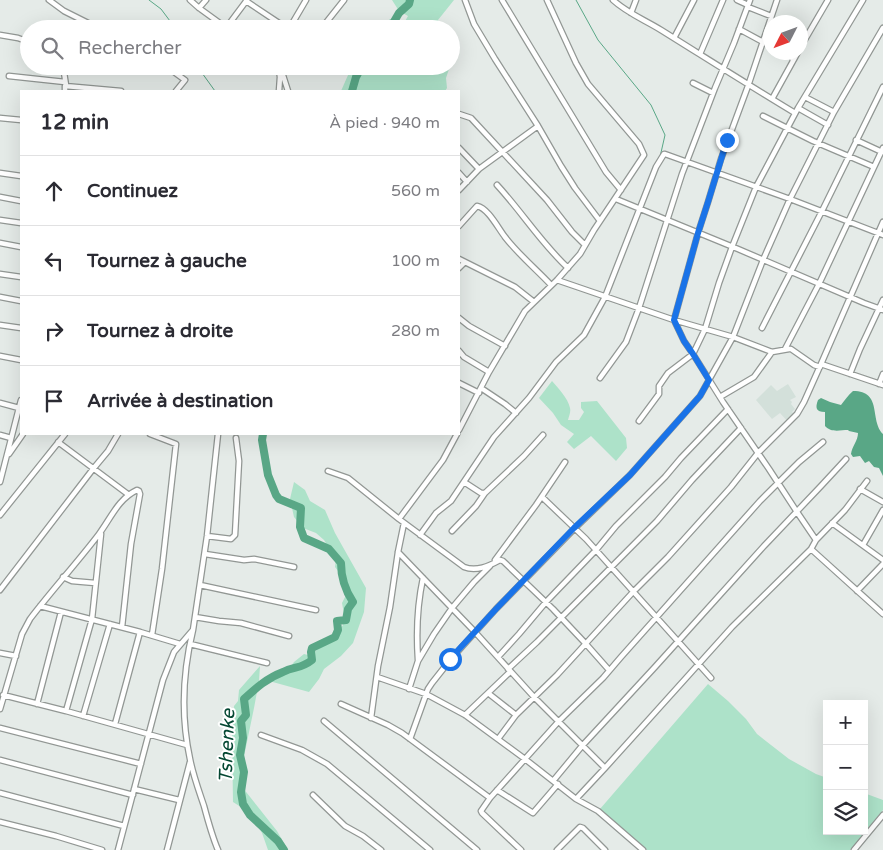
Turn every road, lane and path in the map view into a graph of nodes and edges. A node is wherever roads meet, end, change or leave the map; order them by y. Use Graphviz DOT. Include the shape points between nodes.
graph roads {
  1 [pos="49,0"];
  2 [pos="190,0"];
  3 [pos="206,0"];
  4 [pos="306,0"];
  5 [pos="344,0"];
  6 [pos="465,0"];
  7 [pos="502,0"];
  8 [pos="547,0"];
  9 [pos="612,0"];
  10 [pos="636,0"];
  11 [pos="694,0"];
  12 [pos="723,0"];
  13 [pos="737,0"];
  14 [pos="777,0"];
  15 [pos="828,0"];
  16 [pos="864,0"];
  17 [pos="247,1"];
  18 [pos="749,4"];
  19 [pos="199,8"];
  20 [pos="631,14"];
  21 [pos="769,15"];
  22 [pos="771,15"];
  23 [pos="82,20"];
  24 [pos="216,20"];
  25 [pos="233,20"];
  26 [pos="275,20"];
  27 [pos="294,20"];
  28 [pos="328,20"];
  29 [pos="883,28"];
  30 [pos="739,29"];
  31 [pos="808,34"];
  32 [pos="0,35"];
  33 [pos="674,38"];
  34 [pos="20,39"];
  35 [pos="763,42"];
  36 [pos="700,54"];
  37 [pos="793,61"];
  38 [pos="723,70"];
  39 [pos="178,75"];
  40 [pos="280,75"];
  41 [pos="282,75"];
  42 [pos="9,76"];
  43 [pos="693,83"];
  44 [pos="66,86"];
  45 [pos="748,86"];
  46 [pos="883,87"];
  47 [pos="110,90"];
  48 [pos="177,90"];
  49 [pos="279,90"];
  50 [pos="288,90"];
  51 [pos="713,93"];
  52 [pos="804,97"];
  53 [pos="772,99"];
  54 [pos="798,108"];
  55 [pos="834,112"];
  56 [pos="795,113"];
  57 [pos="460,114"];
  58 [pos="764,116"];
  59 [pos="0,118"];
  60 [pos="20,120"];
  61 [pos="828,125"];
  62 [pos="538,126"];
  63 [pos="787,128"];
  64 [pos="856,140"];
  65 [pos="818,144"];
  66 [pos="460,149"];
  67 [pos="882,151"];
  68 [pos="502,152"];
  69 [pos="849,156"];
  70 [pos="687,162"];
  71 [pos="874,167"];
  72 [pos="479,169"];
  73 [pos="717,172"];
  74 [pos="0,173"];
  75 [pos="460,175"];
  76 [pos="20,176"];
  77 [pos="467,182"];
  78 [pos="497,185"];
  79 [pos="756,187"];
  80 [pos="460,189"];
  81 [pos="621,190"];
  82 [pos="0,197"];
  83 [pos="616,199"];
  84 [pos="790,199"];
  85 [pos="20,201"];
  86 [pos="640,210"];
  87 [pos="822,211"];
  88 [pos="0,220"];
  89 [pos="600,221"];
  90 [pos="667,221"];
  91 [pos="849,221"];
  92 [pos="883,222"];
  93 [pos="20,223"];
  94 [pos="460,225"];
  95 [pos="698,233"];
  96 [pos="881,234"];
  97 [pos="0,243"];
  98 [pos="585,245"];
  99 [pos="20,246"];
  100 [pos="732,247"];
  101 [pos="460,260"];
  102 [pos="763,260"];
  103 [pos="465,262"];
  104 [pos="460,267"];
  105 [pos="568,268"];
  106 [pos="791,272"];
  107 [pos="0,274"];
  108 [pos="20,277"];
  109 [pos="557,280"];
  110 [pos="819,284"];
  111 [pos="551,285"];
  112 [pos="0,297"];
  113 [pos="605,297"];
  114 [pos="850,297"];
  115 [pos="883,300"];
  116 [pos="20,301"];
  117 [pos="534,302"];
  118 [pos="639,308"];
  119 [pos="881,309"];
  120 [pos="460,319"];
  121 [pos="674,320"];
  122 [pos="0,324"];
  123 [pos="20,328"];
  124 [pos="705,328"];
  125 [pos="762,328"];
  126 [pos="733,338"];
  127 [pos="505,346"];
  128 [pos="785,349"];
  129 [pos="460,352"];
  130 [pos="772,352"];
  131 [pos="693,354"];
  132 [pos="0,356"];
  133 [pos="20,360"];
  134 [pos="820,366"];
  135 [pos="489,372"];
  136 [pos="850,374"];
  137 [pos="883,374"];
  138 [pos="600,378"];
  139 [pos="709,380"];
  140 [pos="460,383"];
  141 [pos="881,385"];
  142 [pos="480,390"];
  143 [pos="720,396"];
  144 [pos="0,403"];
  145 [pos="20,404"];
  146 [pos="19,408"];
  147 [pos="728,409"];
  148 [pos="516,413"];
  149 [pos="639,422"];
  150 [pos="460,428"];
  151 [pos="741,428"];
  152 [pos="22,435"];
  153 [pos="64,435"];
  154 [pos="117,435"];
  155 [pos="153,435"];
  156 [pos="218,435"];
  157 [pos="456,435"];
  158 [pos="543,435"];
  159 [pos="0,436"];
  160 [pos="11,438"];
  161 [pos="236,438"];
  162 [pos="58,442"];
  163 [pos="823,442"];
  164 [pos="758,453"];
  165 [pos="7,457"];
  166 [pos="846,459"];
  167 [pos="566,462"];
  168 [pos="2,465"];
  169 [pos="93,469"];
  170 [pos="328,470"];
  171 [pos="866,481"];
  172 [pos="0,482"];
  173 [pos="464,482"];
  174 [pos="778,483"];
  175 [pos="860,489"];
  176 [pos="485,493"];
  177 [pos="129,495"];
  178 [pos="542,497"];
  179 [pos="883,502"];
  180 [pos="883,510"];
  181 [pos="796,512"];
  182 [pos="0,515"];
  183 [pos="399,520"];
  184 [pos="404,523"];
  185 [pos="832,523"];
  186 [pos="574,528"];
  187 [pos="452,530"];
  188 [pos="101,532"];
  189 [pos="420,535"];
  190 [pos="207,536"];
  191 [pos="816,540"];
  192 [pos="863,545"];
  193 [pos="811,549"];
  194 [pos="596,550"];
  195 [pos="398,552"];
  196 [pos="205,554"];
  197 [pos="883,562"];
  198 [pos="492,564"];
  199 [pos="611,566"];
  200 [pos="294,567"];
  201 [pos="63,577"];
  202 [pos="423,578"];
  203 [pos="524,581"];
  204 [pos="95,583"];
  205 [pos="200,585"];
  206 [pos="0,590"];
  207 [pos="858,591"];
  208 [pos="633,592"];
  209 [pos="546,602"];
  210 [pos="40,606"];
  211 [pos="452,608"];
  212 [pos="316,610"];
  213 [pos="61,612"];
  214 [pos="883,614"];
  215 [pos="195,617"];
  216 [pos="560,617"];
  217 [pos="656,618"];
  218 [pos="92,620"];
  219 [pos="110,624"];
  220 [pos="122,627"];
  221 [pos="193,630"];
  222 [pos="140,632"];
  223 [pos="475,632"];
  224 [pos="152,635"];
  225 [pos="289,636"];
  226 [pos="678,642"];
  227 [pos="180,644"];
  228 [pos="190,644"];
  229 [pos="586,644"];
  230 [pos="0,653"];
  231 [pos="16,656"];
  232 [pos="498,657"];
  233 [pos="418,661"];
  234 [pos="267,663"];
  235 [pos="698,664"];
  236 [pos="509,670"];
  237 [pos="609,670"];
  238 [pos="377,677"];
  239 [pos="711,678"];
  240 [pos="409,689"];
  241 [pos="488,692"];
  242 [pos="426,694"];
  243 [pos="3,695"];
  244 [pos="534,697"];
  245 [pos="37,704"];
  246 [pos="341,704"];
  247 [pos="0,709"];
  248 [pos="66,711"];
  249 [pos="465,715"];
  250 [pos="516,715"];
  251 [pos="83,716"];
  252 [pos="371,718"];
  253 [pos="324,721"];
  254 [pos="559,721"];
  255 [pos="115,724"];
  256 [pos="0,728"];
  257 [pos="148,734"];
  258 [pos="262,735"];
  259 [pos="410,739"];
  260 [pos="498,739"];
  261 [pos="187,745"];
  262 [pos="582,746"];
  263 [pos="525,759"];
  264 [pos="0,760"];
  265 [pos="190,760"];
  266 [pos="140,764"];
  267 [pos="606,768"];
  268 [pos="556,782"];
  269 [pos="497,790"];
  270 [pos="133,792"];
  271 [pos="0,793"];
  272 [pos="312,795"];
  273 [pos="490,798"];
  274 [pos="576,799"];
  275 [pos="179,800"];
  276 [pos="883,815"];
  277 [pos="0,822"];
  278 [pos="124,826"];
  279 [pos="216,849"];
  280 [pos="559,849"];
  281 [pos="102,850"];
  282 [pos="118,850"];
  283 [pos="167,850"];
  284 [pos="381,850"];
  285 [pos="430,850"];
  286 [pos="478,850"];
  287 [pos="521,850"];
  288 [pos="605,850"];
  289 [pos="643,850"];
  290 [pos="854,850"];
  1 -- 23 [label="street"];
  2 -- 19 [label="street"];
  3 -- 19 [label="street"];
  4 -- 27 [label="street"];
  5 -- 28 [label="street"];
  6 -- 62 [label="street" via="482,38"];
  7 -- 81 [label="street" via="606,172"];
  8 -- 81 [label="street" via="588,84 644,154"];
  9 -- 20 [label="street"];
  10 -- 20 [label="street"];
  11 -- 33 [label="street"];
  12 -- 36 [label="street"];
  13 -- 18 [label="street"];
  14 -- 22 [label="street"];
  15 -- 31 [label="street"];
  16 -- 52 [label="street"];
  17 -- 25 [label="street"];
  17 -- 26 [label="street"];
  18 -- 21 [label="street"];
  18 -- 30 [label="street"];
  19 -- 24 [label="street"];
  20 -- 33 [label="street"];
  29 -- 55 [label="street"];
  30 -- 35 [label="street"];
  30 -- 38 [label="street"];
  32 -- 34 [label="street"];
  33 -- 36 [label="street"];
  35 -- 45 [label="street"];
  36 -- 38 [label="street"];
  37 -- 53 [label="street"];
  38 -- 45 [label="street"];
  38 -- 51 [label="street"];
  39 -- 48 [label="street" via="185,80"];
  40 -- 49 [label="street"];
  41 -- 50 [label="street"];
  42 -- 44 [label="street"];
  43 -- 51 [label="street"];
  44 -- 47 [label="street"];
  45 -- 53 [label="street"];
  45 -- 73 [label="street"];
  46 -- 64 [label="street"];
  51 -- 70 [label="street"];
  52 -- 54 [label="street"];
  52 -- 55 [label="street"];
  53 -- 56 [label="street"];
  54 -- 56 [label="street"];
  54 -- 61 [label="street"];
  55 -- 61 [label="street"];
  56 -- 63 [label="street"];
  57 -- 68 [label="street" via="471,118"];
  58 -- 63 [label="street"];
  59 -- 60 [label="street"];
  61 -- 65 [label="street"];
  62 -- 68 [label="street"];
  62 -- 89 [label="street"];
  63 -- 65 [label="street"];
  63 -- 79 [label="street"];
  64 -- 67 [label="street"];
  64 -- 69 [label="street"];
  65 -- 69 [label="street"];
  65 -- 84 [label="street"];
  66 -- 72 [label="street"];
  67 -- 71 [label="street"];
  68 -- 72 [label="street"];
  68 -- 98 [label="street"];
  69 -- 71 [label="street"];
  69 -- 87 [label="street"];
  70 -- 73 [label="street"];
  70 -- 86 [label="street" via="664,154"];
  70 -- 90 [label="street"];
  71 -- 91 [label="street"];
  72 -- 77 [label="street"];
  73 -- 79 [label="street"];
  73 -- 95 [label="street"];
  74 -- 76 [label="street"];
  75 -- 77 [label="street"];
  77 -- 80 [label="street"];
  78 -- 105 [label="street"];
  79 -- 84 [label="street"];
  79 -- 100 [label="street"];
  81 -- 83 [label="street"];
  82 -- 85 [label="street"];
  83 -- 86 [label="street"];
  83 -- 89 [label="street"];
  84 -- 87 [label="street"];
  84 -- 102 [label="street"];
  86 -- 90 [label="street"];
  86 -- 113 [label="street"];
  87 -- 91 [label="street"];
  87 -- 106 [label="street"];
  88 -- 93 [label="street"];
  89 -- 98 [label="street"];
  90 -- 95 [label="street"];
  90 -- 118 [label="street"];
  91 -- 96 [label="street"];
  91 -- 110 [label="street"];
  92 -- 96 [label="street"];
  94 -- 111 [label="street" via="477,206 480,207"];
  95 -- 100 [label="street"];
  95 -- 121 [label="street"];
  96 -- 114 [label="street"];
  97 -- 99 [label="street"];
  98 -- 105 [label="street"];
  100 -- 102 [label="street"];
  100 -- 124 [label="street"];
  101 -- 103 [label="street"];
  102 -- 106 [label="street"];
  102 -- 126 [label="street"];
  103 -- 104 [label="street"];
  103 -- 117 [label="street" via="515,287"];
  105 -- 109 [label="street"];
  106 -- 110 [label="street"];
  106 -- 125 [label="street"];
  107 -- 108 [label="street"];
  109 -- 111 [label="street"];
  109 -- 113 [label="street"];
  110 -- 114 [label="street"];
  110 -- 128 [label="street"];
  111 -- 117 [label="street"];
  112 -- 116 [label="street"];
  113 -- 118 [label="street"];
  113 -- 148 [label="street" via="584,335 556,362"];
  114 -- 119 [label="street"];
  114 -- 134 [label="street"];
  115 -- 119 [label="street"];
  117 -- 127 [label="street" via="525,311"];
  118 -- 121 [label="street"];
  118 -- 138 [label="street" via="626,342"];
  119 -- 136 [label="street"];
  120 -- 127 [label="street"];
  121 -- 124 [label="street"];
  121 -- 131 [label="street"];
  122 -- 123 [label="street"];
  124 -- 126 [label="street"];
  124 -- 131 [label="street"];
  126 -- 130 [label="street"];
  126 -- 139 [label="street"];
  127 -- 135 [label="street"];
  128 -- 130 [label="street"];
  128 -- 134 [label="street" via="791,349"];
  129 -- 135 [label="street"];
  130 -- 143 [label="street" via="754,377"];
  131 -- 139 [label="street"];
  131 -- 149 [label="street" via="668,373 659,386 659,394"];
  132 -- 133 [label="street"];
  134 -- 136 [label="street"];
  134 -- 164 [label="street" via="797,414"];
  135 -- 142 [label="street"];
  136 -- 141 [label="street"];
  137 -- 141 [label="street"];
  139 -- 143 [label="street"];
  139 -- 186 [label="street" via="700,396 630,475"];
  140 -- 142 [label="street"];
  142 -- 148 [label="street"];
  142 -- 150 [label="street"];
  143 -- 147 [label="street"];
  144 -- 146 [label="street"];
  145 -- 146 [label="street"];
  146 -- 160 [label="street"];
  147 -- 151 [label="street"];
  147 -- 194 [label="street"];
  148 -- 173 [label="street" via="494,437"];
  151 -- 164 [label="street"];
  151 -- 199 [label="street" via="657,521"];
  152 -- 165 [label="street"];
  153 -- 162 [label="street"];
  154 -- 169 [label="street"];
  155 -- 224 [label="street" via="176,444"];
  156 -- 190 [label="street"];
  157 -- 183 [label="street" via="443,460"];
  158 -- 176 [label="street"];
  159 -- 160 [label="street"];
  160 -- 165 [label="street"];
  161 -- 190 [label="street" via="239,462 234,535 230,539"];
  162 -- 169 [label="street"];
  162 -- 182 [label="street"];
  163 -- 174 [label="street"];
  164 -- 174 [label="street"];
  164 -- 208 [label="street" via="731,487"];
  165 -- 168 [label="street"];
  166 -- 181 [label="street"];
  167 -- 178 [label="street"];
  168 -- 172 [label="street"];
  169 -- 177 [label="street"];
  169 -- 206 [label="street"];
  170 -- 183 [label="street" via="348,478"];
  171 -- 175 [label="street"];
  173 -- 176 [label="street"];
  173 -- 189 [label="street" via="451,502 436,513"];
  174 -- 181 [label="street"];
  174 -- 217 [label="street"];
  175 -- 179 [label="street"];
  175 -- 185 [label="street"];
  176 -- 187 [label="street"];
  177 -- 188 [label="street"];
  177 -- 220 [label="street" via="137,490 140,492"];
  178 -- 186 [label="street"];
  178 -- 198 [label="street"];
  180 -- 192 [label="street"];
  181 -- 191 [label="street"];
  181 -- 226 [label="street"];
  183 -- 184 [label="street"];
  184 -- 189 [label="street"];
  184 -- 195 [label="street"];
  185 -- 191 [label="street"];
  185 -- 192 [label="street"];
  186 -- 194 [label="street"];
  186 -- 203 [label="street"];
  188 -- 201 [label="street"];
  188 -- 204 [label="street"];
  189 -- 198 [label="street" via="464,567 472,570"];
  190 -- 196 [label="street"];
  191 -- 193 [label="street"];
  192 -- 197 [label="street"];
  193 -- 207 [label="street"];
  193 -- 235 [label="street"];
  194 -- 199 [label="street"];
  194 -- 209 [label="street"];
  195 -- 202 [label="street"];
  195 -- 238 [label="street"];
  196 -- 200 [label="street"];
  196 -- 205 [label="street"];
  197 -- 207 [label="street"];
  198 -- 203 [label="street" via="502,561"];
  198 -- 211 [label="street"];
  199 -- 208 [label="street"];
  199 -- 216 [label="street"];
  201 -- 204 [label="street"];
  201 -- 210 [label="street"];
  202 -- 211 [label="street"];
  202 -- 233 [label="street" via="416,624"];
  203 -- 209 [label="street"];
  203 -- 223 [label="street"];
  204 -- 218 [label="street"];
  205 -- 212 [label="street"];
  205 -- 215 [label="street"];
  207 -- 214 [label="street"];
  208 -- 217 [label="street"];
  208 -- 229 [label="street"];
  209 -- 216 [label="street"];
  209 -- 232 [label="street"];
  210 -- 213 [label="street"];
  210 -- 231 [label="street" via="25,628"];
  211 -- 223 [label="street"];
  211 -- 233 [label="street"];
  213 -- 218 [label="street"];
  213 -- 245 [label="street"];
  215 -- 221 [label="street"];
  215 -- 225 [label="street" via="241,623"];
  216 -- 229 [label="street"];
  216 -- 236 [label="street"];
  217 -- 226 [label="street"];
  217 -- 237 [label="street"];
  218 -- 219 [label="street"];
  218 -- 248 [label="street"];
  219 -- 220 [label="street"];
  219 -- 251 [label="street"];
  220 -- 222 [label="street"];
  221 -- 227 [label="street"];
  221 -- 228 [label="street"];
  222 -- 224 [label="street"];
  222 -- 255 [label="street"];
  223 -- 232 [label="street"];
  223 -- 242 [label="street" via="439,672"];
  224 -- 227 [label="street"];
  226 -- 235 [label="street"];
  226 -- 262 [label="street"];
  227 -- 257 [label="street" via="163,680"];
  228 -- 234 [label="street"];
  228 -- 261 [label="street" via="184,690"];
  229 -- 237 [label="street"];
  229 -- 244 [label="street"];
  230 -- 231 [label="street"];
  231 -- 243 [label="street"];
  232 -- 236 [label="street"];
  233 -- 240 [label="street"];
  235 -- 239 [label="street"];
  235 -- 267 [label="street"];
  236 -- 241 [label="street"];
  236 -- 244 [label="street"];
  237 -- 254 [label="street"];
  238 -- 240 [label="street"];
  238 -- 252 [label="street"];
  240 -- 242 [label="street"];
  241 -- 249 [label="street"];
  241 -- 250 [label="street"];
  242 -- 249 [label="street"];
  242 -- 259 [label="street"];
  243 -- 245 [label="street"];
  243 -- 247 [label="street"];
  244 -- 250 [label="street"];
  244 -- 254 [label="street"];
  245 -- 248 [label="street"];
  246 -- 252 [label="street"];
  248 -- 251 [label="street"];
  249 -- 260 [label="street"];
  250 -- 260 [label="street"];
  251 -- 255 [label="street"];
  252 -- 259 [label="street"];
  253 -- 286 [label="street"];
  254 -- 262 [label="street"];
  254 -- 263 [label="street"];
  255 -- 257 [label="street"];
  256 -- 266 [label="street"];
  257 -- 261 [label="street"];
  257 -- 266 [label="street"];
  258 -- 285 [label="street" via="287,743 327,764"];
  259 -- 273 [label="street"];
  260 -- 263 [label="street"];
  261 -- 265 [label="street"];
  262 -- 267 [label="street"];
  262 -- 268 [label="street"];
  263 -- 268 [label="street"];
  263 -- 269 [label="street"];
  264 -- 270 [label="street"];
  265 -- 275 [label="street"];
  265 -- 279 [label="street"];
  266 -- 270 [label="street"];
  267 -- 274 [label="street"];
  268 -- 269 [label="street" via="533,813"];
  268 -- 274 [label="street"];
  269 -- 273 [label="street"];
  270 -- 275 [label="street"];
  270 -- 278 [label="street"];
  271 -- 278 [label="street"];
  272 -- 284 [label="street" via="345,826"];
  273 -- 287 [label="street" via="482,813"];
  274 -- 289 [label="street" via="598,811"];
  275 -- 283 [label="street"];
  276 -- 290 [label="street"];
  277 -- 281 [label="street"];
  278 -- 282 [label="street"];
  280 -- 288 [label="street" via="580,827"];
}
